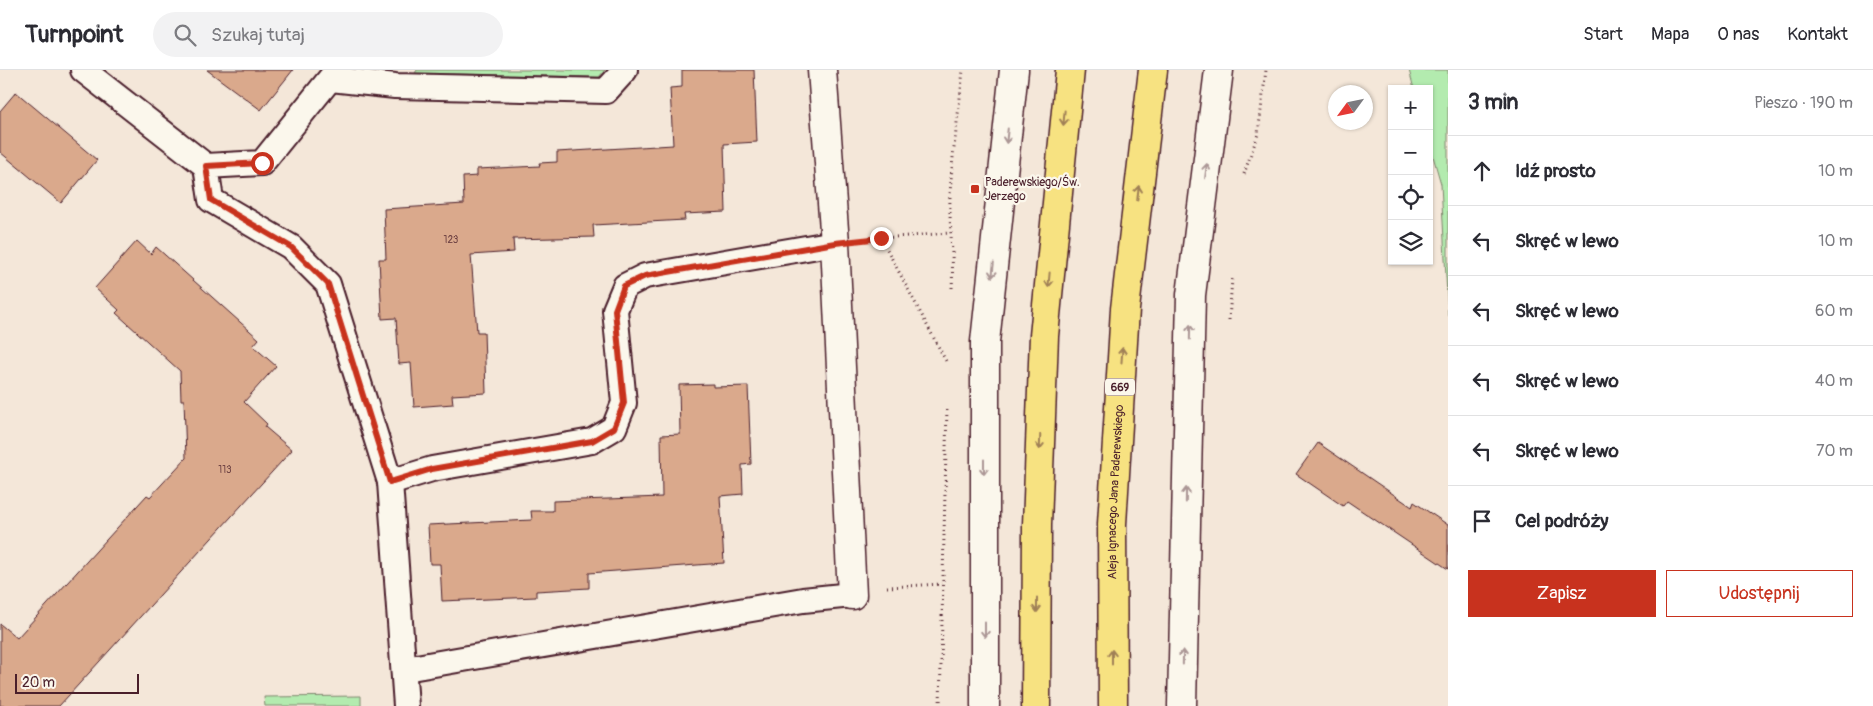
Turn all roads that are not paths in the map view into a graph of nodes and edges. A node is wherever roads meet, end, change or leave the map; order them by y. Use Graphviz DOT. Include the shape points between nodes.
graph roads {
  1 [pos="83,70"];
  2 [pos="625,70"];
  3 [pos="822,70"];
  4 [pos="1014,70"];
  5 [pos="1070,70"];
  6 [pos="1153,70"];
  7 [pos="1219,70"];
  8 [pos="334,74"];
  9 [pos="206,166"];
  10 [pos="835,243"];
  11 [pos="390,482"];
  12 [pos="852,592"];
  13 [pos="404,669"];
  14 [pos="406,706"];
  15 [pos="986,706"];
  16 [pos="1036,706"];
  17 [pos="1113,706"];
  18 [pos="1182,706"];
  1 -- 9 [label="lane"];
  2 -- 8 [label="lane" via="606,91 395,86"];
  3 -- 10 [label="street"];
  4 -- 15 [label="street, one-way" via="985,342"];
  5 -- 16 [label="main road, one-way" via="1044,336 1037,526"];
  17 -- 6 [label="main road, Aleja Ignacego Jana Paderewskiego / 669, one-way" via="1112,524 1126,300"];
  18 -- 7 [label="street, one-way" via="1191,295"];
  8 -- 9 [label="lane" via="262,163"];
  9 -- 11 [label="lane" via="211,200 291,247 328,284"];
  10 -- 11 [label="lane" via="645,276 624,286 615,310 624,403 614,428 592,441 432,469"];
  10 -- 12 [label="street"];
  11 -- 13 [label="lane"];
  12 -- 13 [label="lane"];
  13 -- 14 [label="lane"];
}
